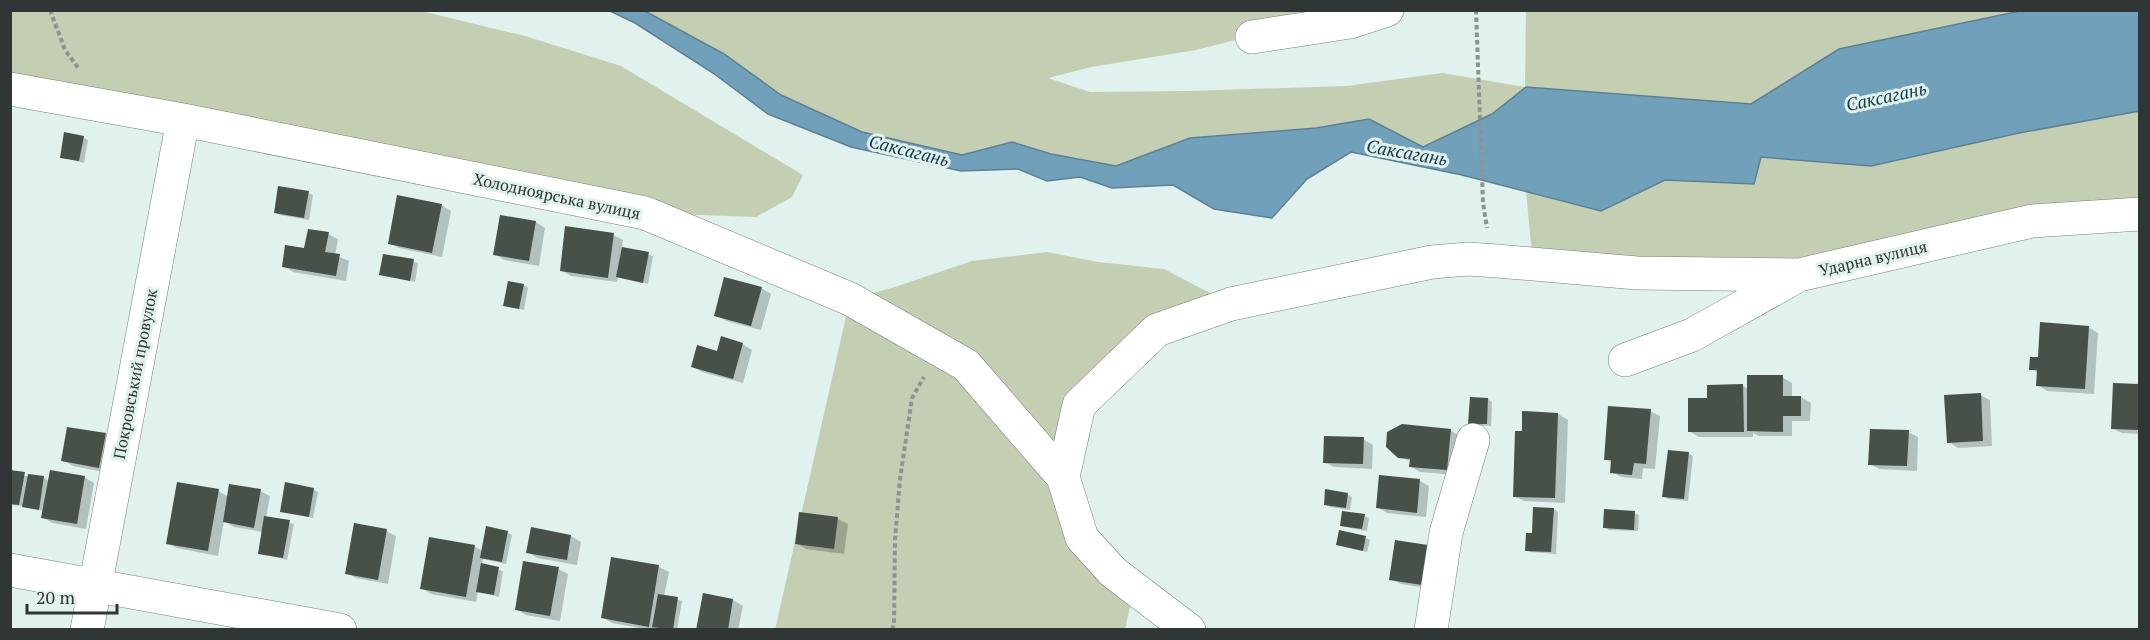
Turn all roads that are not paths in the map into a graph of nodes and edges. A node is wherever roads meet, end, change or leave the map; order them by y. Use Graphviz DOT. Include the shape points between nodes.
graph roads {
  1 [pos="1388,10"];
  2 [pos="1252,37"];
  3 [pos="10,89"];
  4 [pos="183,120"];
  5 [pos="2139,214"];
  6 [pos="1799,275"];
  7 [pos="1624,360"];
  8 [pos="1473,440"];
  9 [pos="1063,477"];
  10 [pos="10,570"];
  11 [pos="95,586"];
  12 [pos="87,630"];
  13 [pos="340,630"];
  14 [pos="1189,630"];
  15 [pos="1431,630"];
  1 -- 2 [label="street" via="1350,22"];
  3 -- 4 [label="street, Холодноярська вулиця"];
  4 -- 9 [label="street, Холодноярська вулиця" via="645,213 850,299 966,365"];
  4 -- 11 [label="street, Покровський провулок"];
  5 -- 6 [label="street, Ударна вулиця" via="2032,221"];
  6 -- 7 [label="street, Ударна вулиця" via="1692,335"];
  6 -- 9 [label="street" via="1637,273 1468,260 1432,262 1231,304 1157,330 1079,405"];
  8 -- 15 [label="street" via="1446,533"];
  9 -- 14 [label="street" via="1082,538 1113,572"];
  10 -- 11 [label="street"];
  11 -- 12 [label="street, Покровський провулок"];
  11 -- 13 [label="street"];
}
